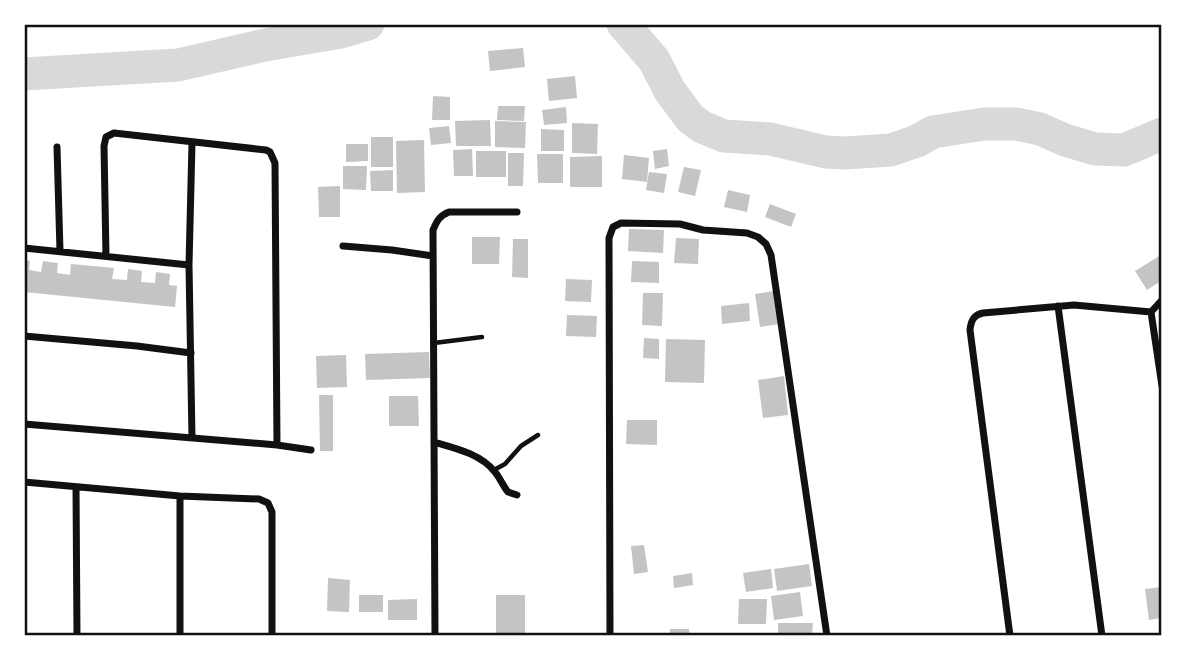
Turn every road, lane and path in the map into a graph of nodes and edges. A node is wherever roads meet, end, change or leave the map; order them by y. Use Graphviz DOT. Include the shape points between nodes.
graph roads {
  1 [pos="192,143"];
  2 [pos="57,146"];
  3 [pos="517,212"];
  4 [pos="343,246"];
  5 [pos="24,248"];
  6 [pos="60,251"];
  7 [pos="106,256"];
  8 [pos="433,256"];
  9 [pos="189,265"];
  10 [pos="1161,300"];
  11 [pos="1058,306"];
  12 [pos="1151,312"];
  13 [pos="24,336"];
  14 [pos="482,337"];
  15 [pos="434,343"];
  16 [pos="191,353"];
  17 [pos="1161,386"];
  18 [pos="24,424"];
  19 [pos="538,435"];
  20 [pos="192,438"];
  21 [pos="434,442"];
  22 [pos="277,445"];
  23 [pos="311,450"];
  24 [pos="494,470"];
  25 [pos="24,482"];
  26 [pos="76,487"];
  27 [pos="517,495"];
  28 [pos="180,496"];
  29 [pos="77,635"];
  30 [pos="180,635"];
  31 [pos="272,635"];
  32 [pos="435,635"];
  33 [pos="610,635"];
  34 [pos="827,635"];
  35 [pos="1010,635"];
  36 [pos="1102,635"];
  1 -- 7 [label="street" via="114,134 106,137"];
  1 -- 9 [label="street"];
  1 -- 22 [label="street" via="266,150 274,159"];
  2 -- 6 [label="street"];
  3 -- 8 [label="street" via="442,215 433,230"];
  4 -- 8 [label="street"];
  5 -- 6 [label="street"];
  6 -- 7 [label="street"];
  7 -- 9 [label="street"];
  8 -- 15 [label="street"];
  9 -- 16 [label="street"];
  10 -- 12 [label="street"];
  11 -- 12 [label="street"];
  11 -- 35 [label="street" via="983,313 974,316 971,325"];
  11 -- 36 [label="street"];
  12 -- 17 [label="street"];
  13 -- 16 [label="street"];
  14 -- 15 [label="lane"];
  15 -- 21 [label="street"];
  16 -- 20 [label="street"];
  18 -- 20 [label="street"];
  19 -- 24 [label="lane"];
  20 -- 22 [label="street"];
  21 -- 24 [label="street" via="462,450"];
  21 -- 32 [label="street"];
  22 -- 23 [label="street"];
  24 -- 27 [label="street" via="508,492"];
  25 -- 26 [label="street"];
  26 -- 28 [label="street"];
  26 -- 29 [label="street"];
  28 -- 30 [label="street"];
  28 -- 31 [label="street" via="268,503 272,512"];
  33 -- 34 [label="street" via="609,238 613,227 621,223 680,224 747,233 766,244"];
}
